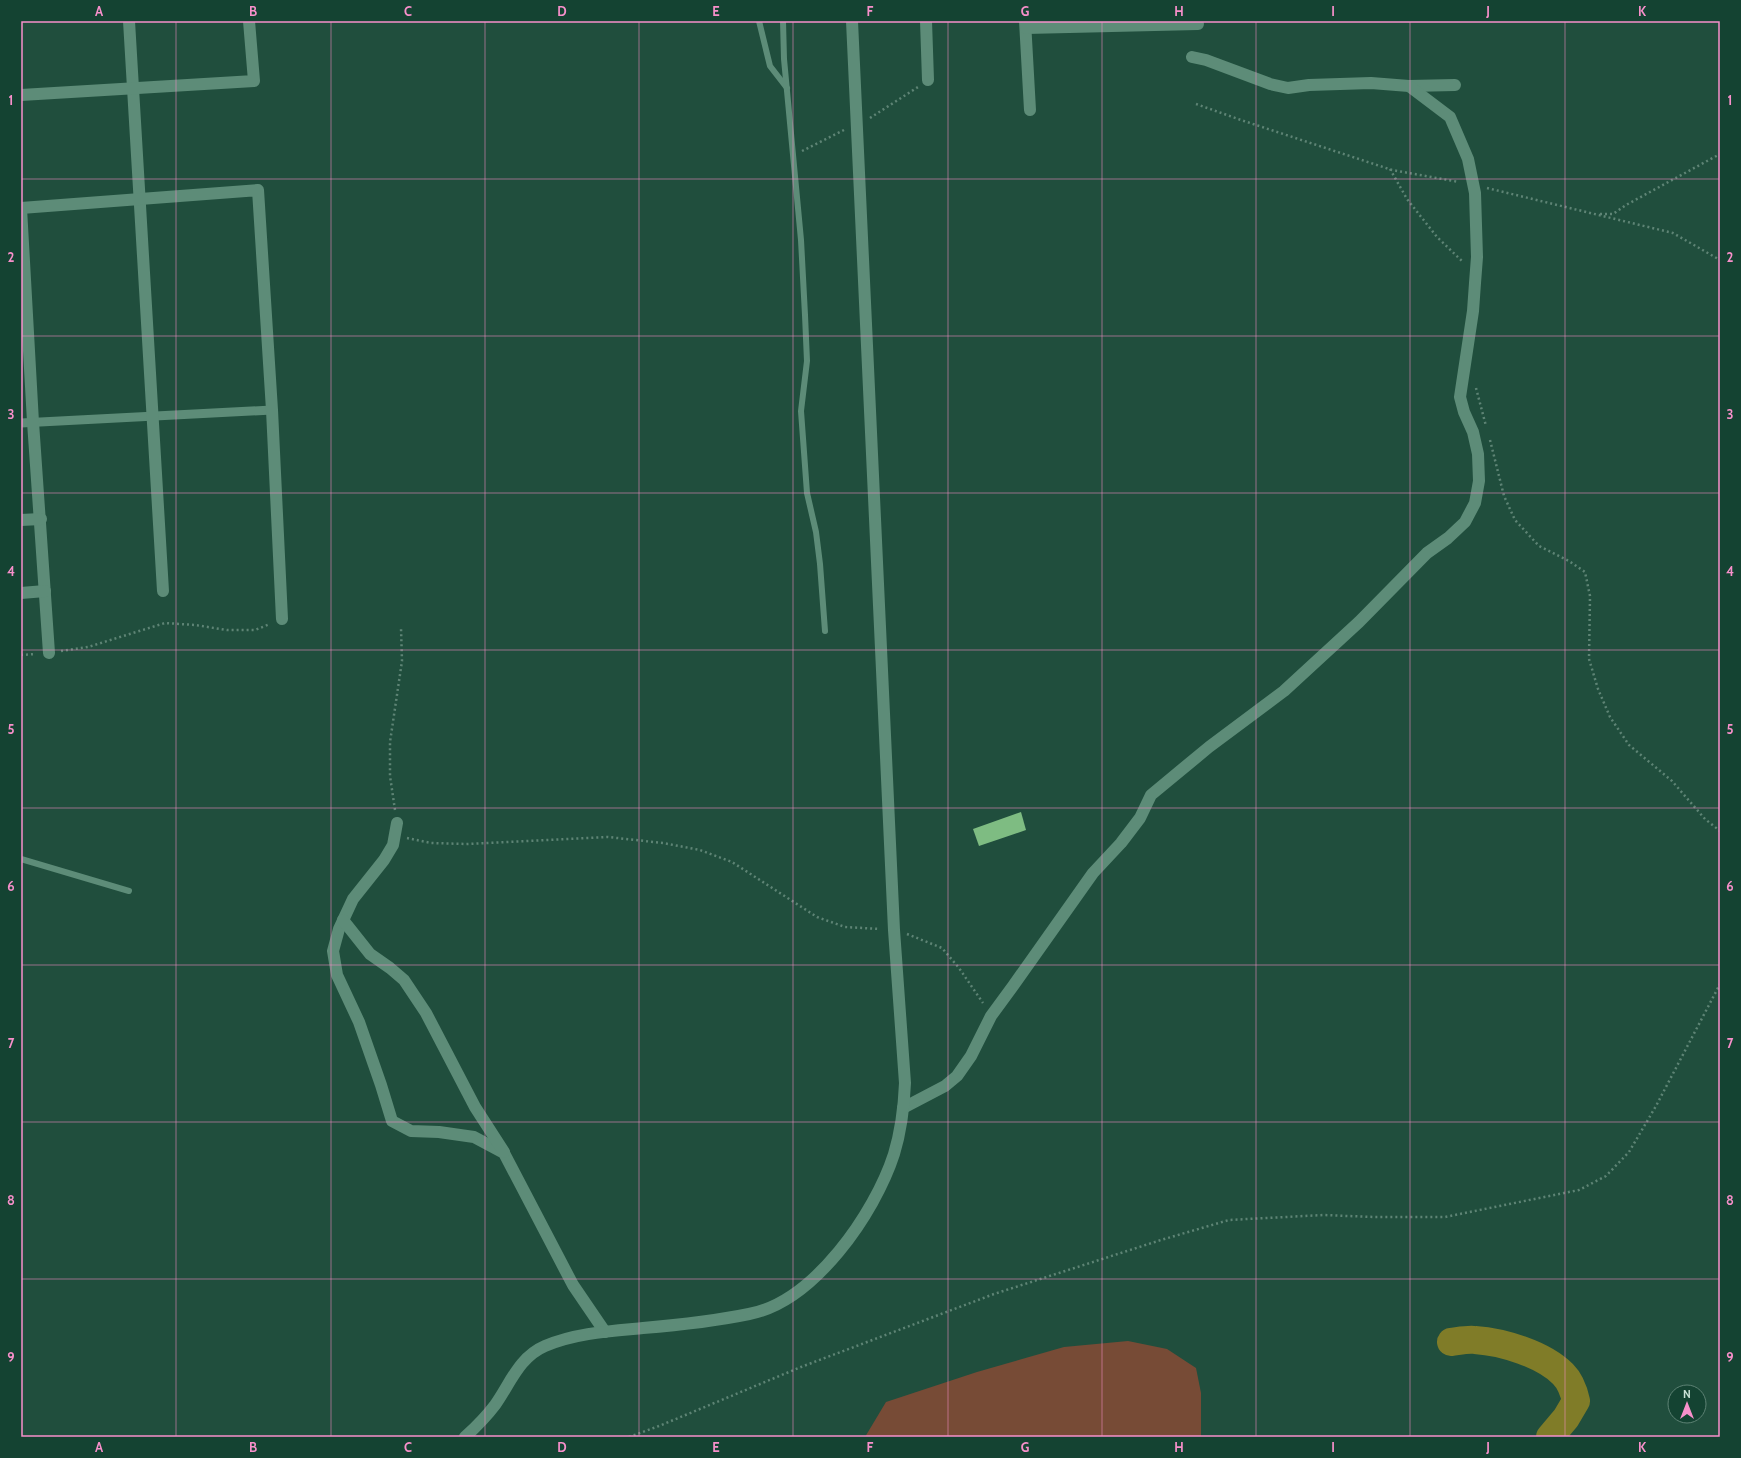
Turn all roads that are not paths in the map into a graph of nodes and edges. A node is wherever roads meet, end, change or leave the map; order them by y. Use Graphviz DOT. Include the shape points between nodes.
graph roads {
  1 [pos="129,21"];
  2 [pos="249,21"];
  3 [pos="759,21"];
  4 [pos="783,21"];
  5 [pos="852,21"];
  6 [pos="926,21"];
  7 [pos="1198,24"];
  8 [pos="1026,25"];
  9 [pos="1192,57"];
  10 [pos="928,80"];
  11 [pos="1455,85"];
  12 [pos="1409,86"];
  13 [pos="132,88"];
  14 [pos="787,88"];
  15 [pos="21,95"];
  16 [pos="1030,110"];
  17 [pos="140,198"];
  18 [pos="21,208"];
  19 [pos="25,329"];
  20 [pos="272,410"];
  21 [pos="152,415"];
  22 [pos="33,422"];
  23 [pos="21,423"];
  24 [pos="41,519"];
  25 [pos="21,520"];
  26 [pos="45,592"];
  27 [pos="163,592"];
  28 [pos="21,593"];
  29 [pos="282,619"];
  30 [pos="825,631"];
  31 [pos="49,654"];
  32 [pos="396,829"];
  33 [pos="21,859"];
  34 [pos="129,891"];
  35 [pos="343,920"];
  36 [pos="904,1108"];
  37 [pos="504,1153"];
  38 [pos="605,1332"];
  39 [pos="464,1437"];
  1 -- 13 [label="street"];
  2 -- 13 [label="street" via="254,81"];
  3 -- 14 [label="lane" via="770,66"];
  4 -- 14 [label="lane"];
  5 -- 36 [label="street" via="894,930 903,1041"];
  6 -- 10 [label="street"];
  7 -- 8 [label="street"];
  8 -- 16 [label="street"];
  9 -- 12 [label="street" via="1288,88 1371,83"];
  11 -- 12 [label="street"];
  12 -- 36 [label="street" via="1450,117 1468,159 1473,185 1477,257 1473,311 1460,398 1478,454 1480,481 1475,503 1465,522 1427,553 1359,622 1284,691 1209,747 1151,795 1140,818 1093,873 991,1016 957,1076 945,1086"];
  13 -- 15 [label="street"];
  13 -- 17 [label="street"];
  14 -- 30 [label="lane" via="802,240 807,361 801,419 807,493 820,564"];
  17 -- 18 [label="street"];
  17 -- 20 [label="street" via="258,190"];
  17 -- 21 [label="street"];
  18 -- 19 [label="street"];
  19 -- 22 [label="street"];
  20 -- 21 [label="street"];
  20 -- 29 [label="street"];
  21 -- 22 [label="street"];
  21 -- 27 [label="street"];
  22 -- 23 [label="street"];
  22 -- 24 [label="street"];
  24 -- 25 [label="street"];
  24 -- 26 [label="street"];
  26 -- 28 [label="street"];
  26 -- 31 [label="street"];
  32 -- 35 [label="street" via="393,845 353,899"];
  33 -- 34 [label="lane"];
  35 -- 37 [label="street" via="370,954 404,980 426,1013 475,1107"];
  35 -- 37 [label="street" via="333,951 337,975 359,1022 392,1121 412,1131 474,1137"];
  36 -- 38 [label="street" via="894,1154 869,1209 830,1263 787,1298 751,1314"];
  37 -- 38 [label="street" via="573,1285"];
  38 -- 39 [label="street" via="561,1340 532,1353 520,1366 495,1405"];
}
